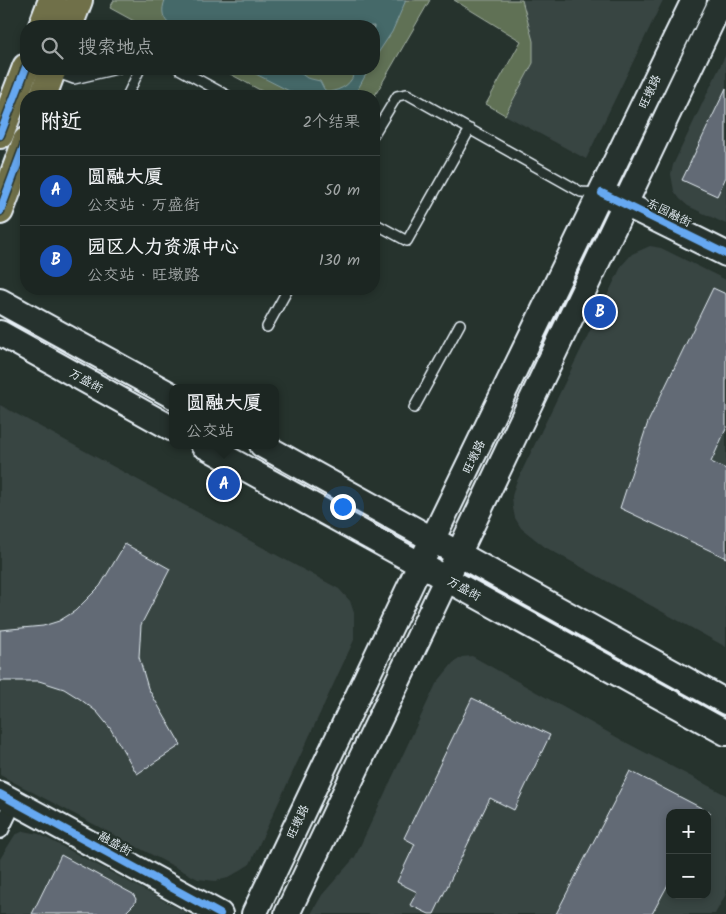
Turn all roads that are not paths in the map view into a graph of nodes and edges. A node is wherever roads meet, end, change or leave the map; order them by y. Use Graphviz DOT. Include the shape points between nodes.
graph roads {
  1 [pos="52,0"];
  2 [pos="79,0"];
  3 [pos="694,0"];
  4 [pos="722,0"];
  5 [pos="44,20"];
  6 [pos="71,20"];
  7 [pos="23,75"];
  8 [pos="51,75"];
  9 [pos="64,75"];
  10 [pos="94,75"];
  11 [pos="137,75"];
  12 [pos="190,75"];
  13 [pos="45,90"];
  14 [pos="130,90"];
  15 [pos="217,90"];
  16 [pos="380,123"];
  17 [pos="470,129"];
  18 [pos="0,135"];
  19 [pos="20,157"];
  20 [pos="602,193"];
  21 [pos="624,204"];
  22 [pos="0,211"];
  23 [pos="380,226"];
  24 [pos="726,254"];
  25 [pos="285,295"];
  26 [pos="0,301"];
  27 [pos="460,324"];
  28 [pos="268,327"];
  29 [pos="0,333"];
  30 [pos="169,394"];
  31 [pos="414,408"];
  32 [pos="169,426"];
  33 [pos="210,449"];
  34 [pos="269,449"];
  35 [pos="434,540"];
  36 [pos="458,553"];
  37 [pos="420,565"];
  38 [pos="446,579"];
  39 [pos="726,702"];
  40 [pos="726,733"];
  41 [pos="7,797"];
  42 [pos="0,830"];
  43 [pos="220,914"];
  44 [pos="254,914"];
  45 [pos="287,914"];
  1 -- 5 [label="main road"];
  2 -- 6 [label="main road"];
  3 -- 20 [label="main road, 旺墩路"];
  4 -- 21 [label="main road, 旺墩路"];
  7 -- 18 [label="main road"];
  8 -- 13 [label="main road"];
  9 -- 10 [label="lane" via="74,80"];
  11 -- 14 [label="lane"];
  12 -- 15 [label="lane"];
  16 -- 17 [label="lane" via="397,96 407,94"];
  17 -- 20 [label="lane" via="582,192"];
  17 -- 23 [label="lane" via="407,241"];
  19 -- 22 [label="main road"];
  20 -- 21 [label="main road, 东园融街"];
  20 -- 35 [label="main road, 旺墩路"];
  21 -- 24 [label="main road, 东园融街"];
  21 -- 36 [label="main road, 旺墩路"];
  25 -- 28 [label="lane"];
  26 -- 30 [label="main road"];
  27 -- 31 [label="lane"];
  29 -- 32 [label="main road, 万盛街"];
  33 -- 37 [label="main road, 万盛街"];
  34 -- 35 [label="main road"];
  35 -- 36 [label="main road"];
  35 -- 37 [label="main road, 旺墩路"];
  36 -- 38 [label="main road, 旺墩路"];
  36 -- 39 [label="main road"];
  37 -- 38 [label="main road, 万盛街"];
  37 -- 44 [label="main road, 旺墩路"];
  38 -- 40 [label="main road, 万盛街"];
  38 -- 45 [label="main road, 旺墩路"];
  41 -- 42 [label="street"];
  41 -- 43 [label="main road, 融盛街"];
}
